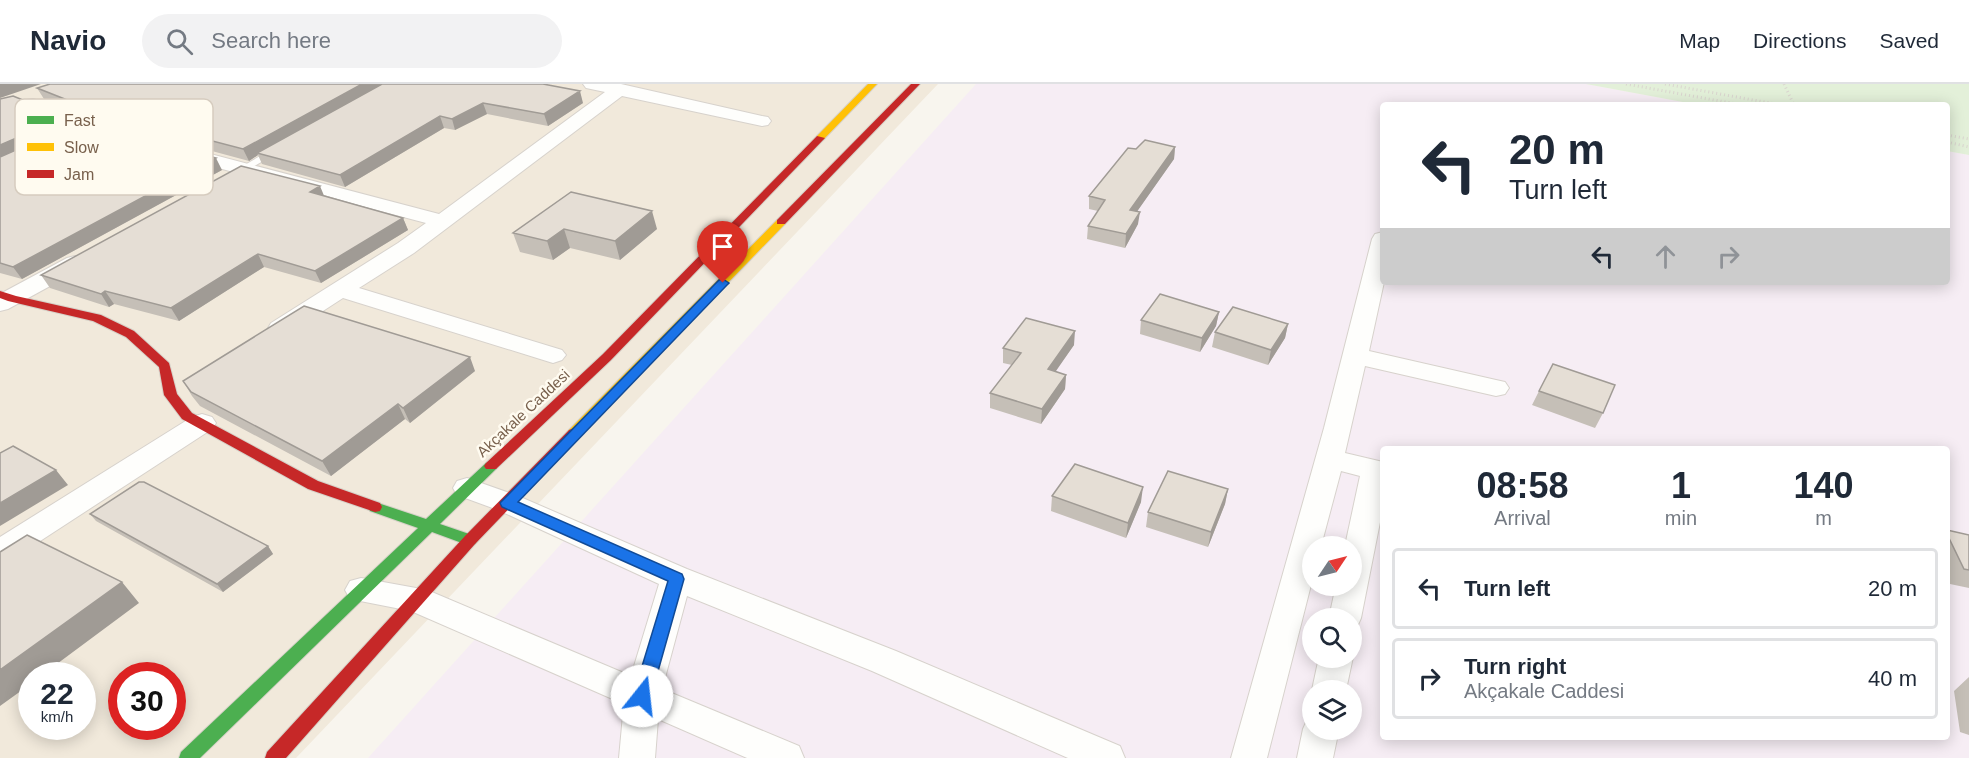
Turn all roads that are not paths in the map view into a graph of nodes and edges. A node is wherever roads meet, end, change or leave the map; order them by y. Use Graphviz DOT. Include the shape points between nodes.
graph roads {
  1 [pos="592,84"];
  2 [pos="873,84"];
  3 [pos="916,84"];
  4 [pos="620,89"];
  5 [pos="43,92"];
  6 [pos="20,99"];
  7 [pos="762,121"];
  8 [pos="284,146"];
  9 [pos="213,161"];
  10 [pos="243,169"];
  11 [pos="223,181"];
  12 [pos="442,221"];
  13 [pos="1380,252"];
  14 [pos="92,254"];
  15 [pos="340,290"];
  16 [pos="4,299"];
  17 [pos="261,340"];
  18 [pos="553,355"];
  19 [pos="1355,356"];
  20 [pos="191,383"];
  21 [pos="1496,388"];
  22 [pos="171,395"];
  23 [pos="202,423"];
  24 [pos="1330,459"];
  25 [pos="1380,471"];
  26 [pos="467,488"];
  27 [pos="508,503"];
  28 [pos="427,526"];
  29 [pos="470,540"];
  30 [pos="0,552"];
  31 [pos="676,579"];
  32 [pos="361,590"];
  33 [pos="416,599"];
  34 [pos="1347,608"];
  35 [pos="642,696"];
  36 [pos="1319,740"];
  37 [pos="188,758"];
  38 [pos="274,758"];
  39 [pos="637,758"];
  40 [pos="786,758"];
  41 [pos="1107,758"];
  42 [pos="1249,758"];
  43 [pos="1315,758"];
  1 -- 4 [label="street"];
  2 -- 26 [label="main road, Akçakale Caddesi" via="607,357"];
  3 -- 27 [label="main road"];
  4 -- 7 [label="street"];
  4 -- 12 [label="street"];
  5 -- 6 [label="street"];
  8 -- 10 [label="lane"];
  9 -- 10 [label="street"];
  10 -- 11 [label="street"];
  10 -- 12 [label="street"];
  12 -- 15 [label="street"];
  13 -- 19 [label="street"];
  14 -- 16 [label="street"];
  15 -- 17 [label="street"];
  15 -- 18 [label="street"];
  16 -- 22 [label="main road" via="97,318 130,334 165,366"];
  19 -- 21 [label="street"];
  19 -- 24 [label="street"];
  20 -- 22 [label="street"];
  22 -- 23 [label="main road" via="187,416"];
  23 -- 28 [label="main road" via="313,485"];
  23 -- 30 [label="street"];
  24 -- 25 [label="street"];
  24 -- 42 [label="street"];
  25 -- 34 [label="street"];
  26 -- 27 [label="street"];
  26 -- 28 [label="main road, Akçakale Caddesi"];
  27 -- 29 [label="main road"];
  27 -- 31 [label="street"];
  28 -- 29 [label="main road"];
  28 -- 32 [label="main road, Akçakale Caddesi"];
  29 -- 33 [label="main road"];
  31 -- 35 [label="street"];
  31 -- 41 [label="street" via="884,662"];
  32 -- 33 [label="street"];
  32 -- 37 [label="main road, Akçakale Caddesi"];
  33 -- 35 [label="street"];
  33 -- 38 [label="main road"];
  35 -- 39 [label="street"];
  35 -- 40 [label="street"];
  36 -- 43 [label="street"];
}
